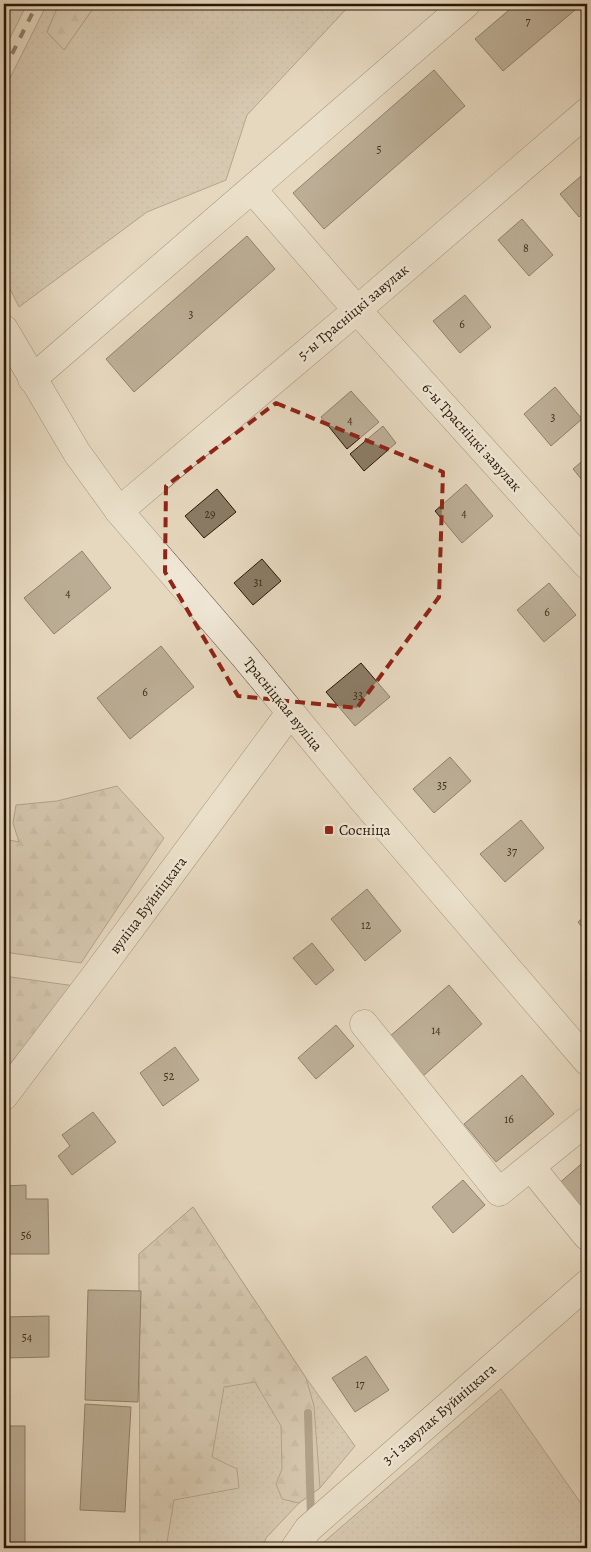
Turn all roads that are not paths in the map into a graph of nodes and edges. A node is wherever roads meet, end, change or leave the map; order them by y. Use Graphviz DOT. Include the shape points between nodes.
graph roads {
  1 [pos="466,4"];
  2 [pos="587,112"];
  3 [pos="252,188"];
  4 [pos="357,310"];
  5 [pos="4,329"];
  6 [pos="32,379"];
  7 [pos="118,511"];
  8 [pos="587,565"];
  9 [pos="290,713"];
  10 [pos="364,1024"];
  11 [pos="587,1061"];
  12 [pos="4,1096"];
  13 [pos="587,1121"];
  14 [pos="530,1167"];
  15 [pos="587,1236"];
  16 [pos="587,1284"];
  17 [pos="295,1548"];
  1 -- 3 [label="street"];
  2 -- 4 [label="street, 5-ы Трасніцкі завулак"];
  3 -- 4 [label="street, 6-ы Трасніцкі завулак"];
  3 -- 6 [label="street"];
  4 -- 7 [label="street, 5-ы Трасніцкі завулак"];
  4 -- 8 [label="street, 6-ы Трасніцкі завулак"];
  5 -- 6 [label="street, Трасніцкая вуліца"];
  6 -- 7 [label="street, Трасніцкая вуліца" via="77,453"];
  7 -- 9 [label="street, Трасніцкая вуліца"];
  9 -- 11 [label="street, Трасніцкая вуліца"];
  9 -- 12 [label="street, вуліца Буйніцкага"];
  10 -- 14 [label="street" via="500,1192"];
  13 -- 14 [label="street"];
  14 -- 15 [label="street"];
  16 -- 17 [label="street, 3-і завулак Буйніцкага" via="308,1529"];
}
